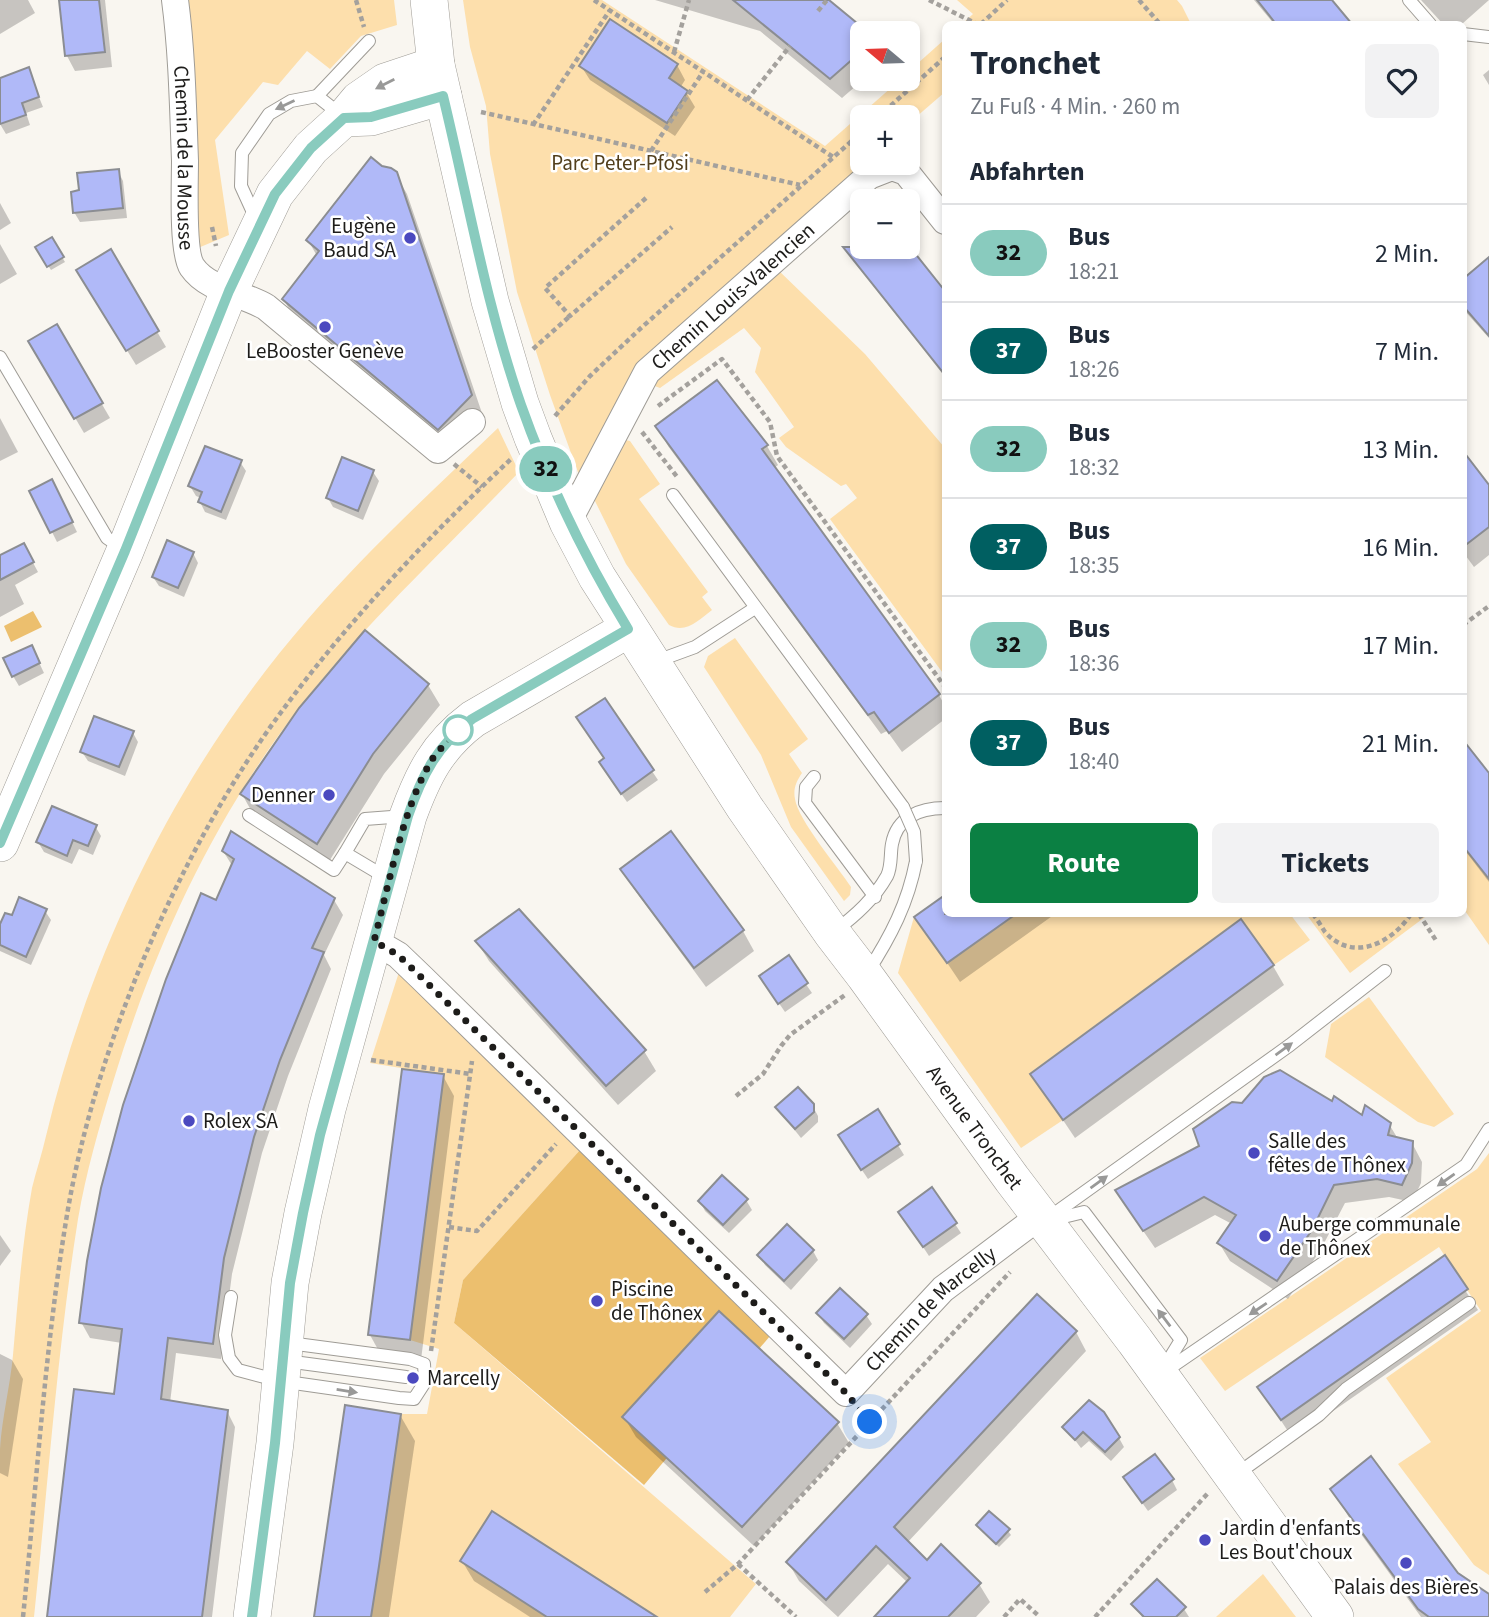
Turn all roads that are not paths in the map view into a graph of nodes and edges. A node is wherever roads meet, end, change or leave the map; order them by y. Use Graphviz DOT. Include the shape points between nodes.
graph roads {
  1 [pos="175,0"];
  2 [pos="429,0"];
  3 [pos="1409,0"];
  4 [pos="1427,21"];
  5 [pos="1467,34"];
  6 [pos="1489,37"];
  7 [pos="369,41"];
  8 [pos="440,81"];
  9 [pos="330,107"];
  10 [pos="942,218"];
  11 [pos="260,224"];
  12 [pos="229,291"];
  13 [pos="0,357"];
  14 [pos="472,422"];
  15 [pos="673,495"];
  16 [pos="568,522"];
  17 [pos="125,551"];
  18 [pos="755,608"];
  19 [pos="628,629"];
  20 [pos="651,664"];
  21 [pos="814,777"];
  22 [pos="942,808"];
  23 [pos="249,815"];
  24 [pos="408,816"];
  25 [pos="0,843"];
  26 [pos="345,853"];
  27 [pos="390,880"];
  28 [pos="875,897"];
  29 [pos="832,933"];
  30 [pos="393,947"];
  31 [pos="1385,971"];
  32 [pos="855,985"];
  33 [pos="1489,1129"];
  34 [pos="1042,1219"];
  35 [pos="231,1297"];
  36 [pos="1469,1303"];
  37 [pos="282,1361"];
  38 [pos="1160,1375"];
  39 [pos="406,1377"];
  40 [pos="1221,1485"];
  41 [pos="252,1617"];
  42 [pos="1335,1617"];
  1 -- 12 [label="street, Chemin de la Mousse" via="187,248 191,265 207,283"];
  2 -- 8 [label="street, Avenue Tronchet"];
  3 -- 4 [label="lane"];
  5 -- 6 [label="lane"];
  7 -- 9 [label="lane"];
  8 -- 9 [label="street" via="385,82 359,100"];
  8 -- 16 [label="street, Avenue Tronchet" via="490,301 520,402"];
  9 -- 11 [label="street" via="311,148 275,194"];
  9 -- 11 [label="lane, one-way" via="292,101 269,114 242,153 241,186"];
  10 -- 16 [label="street, Chemin Louis-Valencien" via="906,172 892,167 869,176 647,372 636,413"];
  11 -- 12 [label="street"];
  12 -- 14 [label="street, Chemin de la Mousse" via="266,307 438,450"];
  12 -- 17 [label="street"];
  13 -- 17 [label="lane" via="107,538"];
  15 -- 18 [label="lane"];
  16 -- 19 [label="street, Avenue Tronchet"];
  17 -- 25 [label="street"];
  18 -- 20 [label="lane" via="695,647"];
  18 -- 32 [label="lane, bridge" via="903,807 914,832 916,861 902,912"];
  19 -- 20 [label="street, Avenue Tronchet"];
  19 -- 24 [label="street" via="458,730 434,756"];
  20 -- 29 [label="street, Avenue Tronchet"];
  21 -- 28 [label="lane" via="806,787 805,803"];
  22 -- 28 [label="lane" via="911,815 898,826 889,872"];
  23 -- 26 [label="lane" via="334,870"];
  24 -- 26 [label="lane" via="365,819"];
  24 -- 27 [label="street"];
  26 -- 27 [label="lane"];
  27 -- 30 [label="street"];
  28 -- 29 [label="lane"];
  29 -- 32 [label="street, Avenue Tronchet"];
  30 -- 34 [label="street, Chemin de Marcelly" via="846,1393 943,1289"];
  30 -- 37 [label="street" via="314,1160 292,1272"];
  34 -- 31 [label="lane, one-way" via="1290,1045"];
  32 -- 34 [label="street, Avenue Tronchet"];
  33 -- 38 [label="lane, one-way" via="1466,1165"];
  34 -- 38 [label="street, Avenue Tronchet"];
  35 -- 37 [label="lane" via="225,1335 229,1358 239,1370"];
  36 -- 40 [label="lane"];
  37 -- 37 [label="lane, one-way" via="399,1398 414,1399 425,1382 424,1364 410,1359"];
  37 -- 39 [label="lane"];
  37 -- 41 [label="street"];
  38 -- 40 [label="street, Avenue Tronchet"];
  40 -- 42 [label="street, Avenue Tronchet"];
}
